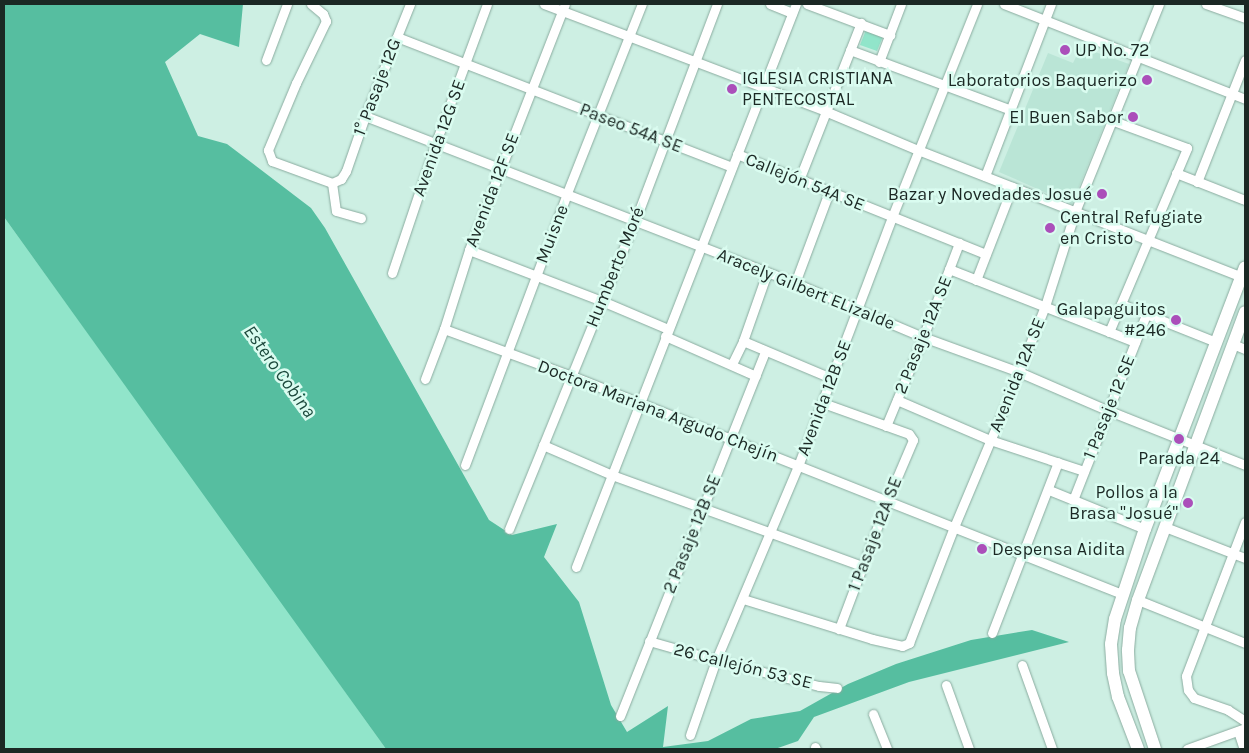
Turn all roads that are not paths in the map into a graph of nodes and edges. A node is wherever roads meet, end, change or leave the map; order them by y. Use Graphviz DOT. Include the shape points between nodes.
graph roads {
  1 [pos="287,4"];
  2 [pos="312,4"];
  3 [pos="410,4"];
  4 [pos="487,4"];
  5 [pos="544,4"];
  6 [pos="642,4"];
  7 [pos="717,4"];
  8 [pos="770,4"];
  9 [pos="807,4"];
  10 [pos="901,4"];
  11 [pos="977,4"];
  12 [pos="1004,4"];
  13 [pos="1051,4"];
  14 [pos="1159,4"];
  15 [pos="1206,4"];
  16 [pos="1236,4"];
  17 [pos="564,7"];
  18 [pos="794,8"];
  19 [pos="1232,14"];
  20 [pos="1245,18"];
  21 [pos="1045,20"];
  22 [pos="861,23"];
  23 [pos="890,35"];
  24 [pos="397,37"];
  25 [pos="629,37"];
  26 [pos="850,50"];
  27 [pos="1137,57"];
  28 [pos="266,60"];
  29 [pos="1245,60"];
  30 [pos="879,62"];
  31 [pos="696,63"];
  32 [pos="466,66"];
  33 [pos="945,86"];
  34 [pos="761,88"];
  35 [pos="530,90"];
  36 [pos="1232,94"];
  37 [pos="1245,99"];
  38 [pos="1011,110"];
  39 [pos="825,111"];
  40 [pos="365,116"];
  41 [pos="597,116"];
  42 [pos="1111,120"];
  43 [pos="664,140"];
  44 [pos="436,142"];
  45 [pos="918,150"];
  46 [pos="737,154"];
  47 [pos="500,167"];
  48 [pos="732,168"];
  49 [pos="1176,173"];
  50 [pos="985,176"];
  51 [pos="798,180"];
  52 [pos="1197,182"];
  53 [pos="332,184"];
  54 [pos="1012,187"];
  55 [pos="829,192"];
  56 [pos="567,193"];
  57 [pos="1245,200"];
  58 [pos="1075,212"];
  59 [pos="892,217"];
  60 [pos="362,218"];
  61 [pos="634,221"];
  62 [pos="1148,240"];
  63 [pos="959,243"];
  64 [pos="701,246"];
  65 [pos="469,250"];
  66 [pos="986,254"];
  67 [pos="949,269"];
  68 [pos="768,273"];
  69 [pos="392,274"];
  70 [pos="1244,274"];
  71 [pos="536,275"];
  72 [pos="976,280"];
  73 [pos="795,283"];
  74 [pos="602,301"];
  75 [pos="1121,304"];
  76 [pos="1045,306"];
  77 [pos="858,308"];
  78 [pos="1245,312"];
  79 [pos="1146,315"];
  80 [pos="444,329"];
  81 [pos="1109,332"];
  82 [pos="666,333"];
  83 [pos="924,337"];
  84 [pos="743,341"];
  85 [pos="1135,342"];
  86 [pos="1216,342"];
  87 [pos="1233,344"];
  88 [pos="1245,349"];
  89 [pos="765,352"];
  90 [pos="506,353"];
  91 [pos="732,364"];
  92 [pos="1019,372"];
  93 [pos="572,376"];
  94 [pos="756,376"];
  95 [pos="831,378"];
  96 [pos="425,379"];
  97 [pos="897,400"];
  98 [pos="638,403"];
  99 [pos="823,403"];
  100 [pos="1107,410"];
  101 [pos="886,426"];
  102 [pos="732,439"];
  103 [pos="1179,439"];
  104 [pos="990,440"];
  105 [pos="543,445"];
  106 [pos="1195,445"];
  107 [pos="1058,462"];
  108 [pos="465,465"];
  109 [pos="1245,465"];
  110 [pos="798,466"];
  111 [pos="1084,471"];
  112 [pos="612,474"];
  113 [pos="1049,490"];
  114 [pos="886,500"];
  115 [pos="1073,500"];
  116 [pos="702,508"];
  117 [pos="1245,522"];
  118 [pos="954,527"];
  119 [pos="1165,527"];
  120 [pos="509,529"];
  121 [pos="1145,529"];
  122 [pos="769,532"];
  123 [pos="1023,554"];
  124 [pos="1233,554"];
  125 [pos="1245,558"];
  126 [pos="576,566"];
  127 [pos="862,566"];
  128 [pos="1122,594"];
  129 [pos="743,599"];
  130 [pos="1138,600"];
  131 [pos="1205,627"];
  132 [pos="839,629"];
  133 [pos="992,633"];
  134 [pos="649,641"];
  135 [pos="1245,643"];
  136 [pos="716,660"];
  137 [pos="1022,665"];
  138 [pos="946,685"];
  139 [pos="837,688"];
  140 [pos="873,714"];
  141 [pos="620,716"];
  142 [pos="1245,721"];
  143 [pos="1241,729"];
  144 [pos="690,736"];
  145 [pos="887,749"];
  146 [pos="969,749"];
  147 [pos="1052,749"];
  148 [pos="1138,749"];
  149 [pos="1155,749"];
  150 [pos="1187,749"];
  151 [pos="1244,749"];
  1 -- 28 [label="street"];
  2 -- 53 [label="street" via="326,21 268,150 272,161"];
  3 -- 24 [label="street, 1° Pasaje 12G"];
  4 -- 32 [label="street, Avenida 12G SE"];
  5 -- 17 [label="street"];
  6 -- 25 [label="street, Muisne"];
  7 -- 31 [label="street, Humberto Moré"];
  8 -- 18 [label="street"];
  9 -- 22 [label="street"];
  10 -- 23 [label="street"];
  11 -- 33 [label="street, Avenida 12B SE"];
  12 -- 21 [label="street"];
  13 -- 21 [label="street"];
  14 -- 27 [label="street, Avenida 12A SE"];
  15 -- 19 [label="street"];
  16 -- 19 [label="street"];
  17 -- 25 [label="street"];
  17 -- 35 [label="street, Avenida 12F SE"];
  18 -- 34 [label="street"];
  19 -- 20 [label="street"];
  21 -- 27 [label="street"];
  21 -- 38 [label="street"];
  22 -- 23 [label="street"];
  22 -- 26 [label="street"];
  23 -- 30 [label="street"];
  24 -- 32 [label="street"];
  24 -- 40 [label="street, 1° Pasaje 12G"];
  25 -- 31 [label="street"];
  25 -- 41 [label="street, Muisne"];
  26 -- 30 [label="street"];
  26 -- 39 [label="street"];
  27 -- 36 [label="street"];
  27 -- 42 [label="street, Avenida 12A SE"];
  29 -- 36 [label="street"];
  30 -- 33 [label="street"];
  31 -- 34 [label="street"];
  31 -- 43 [label="street, Humberto Moré"];
  32 -- 35 [label="street"];
  32 -- 44 [label="street, Avenida 12G SE"];
  33 -- 38 [label="street"];
  33 -- 45 [label="street, Avenida 12B SE"];
  34 -- 39 [label="street"];
  34 -- 46 [label="street"];
  35 -- 41 [label="street, Paseo 54A SE"];
  35 -- 47 [label="street, Avenida 12F SE"];
  36 -- 37 [label="street"];
  36 -- 52 [label="street"];
  38 -- 50 [label="street"];
  39 -- 45 [label="street"];
  39 -- 51 [label="street"];
  40 -- 44 [label="street, Aracely Gilbert ELizalde"];
  40 -- 53 [label="street, 1° Pasaje 12G" via="346,171"];
  41 -- 43 [label="street, Paseo 54A SE"];
  41 -- 56 [label="street, Muisne"];
  42 -- 49 [label="street" via="1187,148"];
  42 -- 58 [label="street, Avenida 12A SE"];
  43 -- 48 [label="street, Paseo 54A SE"];
  43 -- 61 [label="street, Humberto Moré"];
  44 -- 47 [label="street, Aracely Gilbert ELizalde"];
  44 -- 69 [label="street, Avenida 12G SE"];
  45 -- 50 [label="street"];
  45 -- 59 [label="street, Avenida 12B SE"];
  46 -- 48 [label="street"];
  46 -- 51 [label="street, Callejón 54A SE"];
  47 -- 56 [label="street, Aracely Gilbert ELizalde"];
  47 -- 65 [label="street, Avenida 12F SE"];
  48 -- 64 [label="street"];
  49 -- 52 [label="street"];
  49 -- 62 [label="street"];
  50 -- 54 [label="street"];
  51 -- 55 [label="street, Callejón 54A SE"];
  52 -- 57 [label="street"];
  53 -- 60 [label="street" via="336,210"];
  54 -- 58 [label="street"];
  54 -- 66 [label="street"];
  55 -- 59 [label="street, Callejón 54A SE"];
  55 -- 73 [label="street"];
  56 -- 61 [label="street, Aracely Gilbert ELizalde"];
  56 -- 71 [label="street, Muisne"];
  58 -- 62 [label="street"];
  58 -- 76 [label="street, Avenida 12A SE"];
  59 -- 63 [label="street, Callejón 54A SE"];
  59 -- 77 [label="street, Avenida 12B SE"];
  61 -- 64 [label="street, Aracely Gilbert ELizalde"];
  61 -- 74 [label="street, Humberto Moré"];
  62 -- 70 [label="street"];
  62 -- 75 [label="street"];
  63 -- 66 [label="street, Callejón 54A SE"];
  63 -- 67 [label="street, 2 Pasaje 12A SE"];
  64 -- 68 [label="street, Aracely Gilbert ELizalde"];
  64 -- 82 [label="street"];
  65 -- 71 [label="street"];
  65 -- 80 [label="street, Avenida 12F SE"];
  66 -- 72 [label="street"];
  67 -- 72 [label="street"];
  67 -- 83 [label="street, 2 Pasaje 12A SE"];
  68 -- 73 [label="street, Aracely Gilbert ELizalde"];
  68 -- 84 [label="street"];
  70 -- 86 [label="main road"];
  71 -- 74 [label="street"];
  71 -- 90 [label="street, Muisne"];
  72 -- 76 [label="street"];
  73 -- 77 [label="street, Aracely Gilbert ELizalde"];
  74 -- 82 [label="street"];
  74 -- 93 [label="street, Humberto Moré"];
  75 -- 79 [label="street"];
  75 -- 81 [label="street"];
  76 -- 81 [label="street"];
  76 -- 92 [label="street, Avenida 12A SE"];
  77 -- 83 [label="street, Aracely Gilbert ELizalde"];
  77 -- 95 [label="street, Avenida 12B SE"];
  78 -- 87 [label="main road"];
  79 -- 85 [label="street, 1 Pasaje 12 SE"];
  79 -- 86 [label="street"];
  80 -- 90 [label="street, Doctora Mariana Argudo Chejín"];
  80 -- 96 [label="street, Avenida 12F SE"];
  81 -- 85 [label="street"];
  82 -- 91 [label="street"];
  82 -- 98 [label="street"];
  83 -- 92 [label="street, Aracely Gilbert ELizalde"];
  83 -- 97 [label="street, 2 Pasaje 12A SE"];
  84 -- 89 [label="street"];
  84 -- 91 [label="street"];
  85 -- 100 [label="street, 1 Pasaje 12 SE"];
  86 -- 103 [label="main road"];
  87 -- 88 [label="street"];
  87 -- 106 [label="main road"];
  89 -- 94 [label="street, 2 Pasaje 12B SE"];
  89 -- 95 [label="street"];
  90 -- 93 [label="street, Doctora Mariana Argudo Chejín"];
  90 -- 108 [label="street, Muisne"];
  91 -- 94 [label="street"];
  92 -- 100 [label="street, Aracely Gilbert ELizalde"];
  92 -- 104 [label="street, Avenida 12A SE"];
  93 -- 98 [label="street, Doctora Mariana Argudo Chejín"];
  93 -- 105 [label="street, Humberto Moré"];
  94 -- 102 [label="street, 2 Pasaje 12B SE"];
  95 -- 99 [label="street, Avenida 12B SE"];
  97 -- 101 [label="street, 2 Pasaje 12A SE"];
  97 -- 104 [label="street"];
  98 -- 102 [label="street, Doctora Mariana Argudo Chejín"];
  98 -- 112 [label="street"];
  99 -- 101 [label="street"];
  99 -- 110 [label="street, Avenida 12B SE"];
  100 -- 103 [label="street, Aracely Gilbert ELizalde"];
  100 -- 111 [label="street, 1 Pasaje 12 SE"];
  101 -- 114 [label="street, 1 Pasaje 12A SE" via="909,434 913,440"];
  102 -- 110 [label="street, Doctora Mariana Argudo Chejín"];
  102 -- 116 [label="street, 2 Pasaje 12B SE"];
  103 -- 106 [label="street, Aracely Gilbert ELizalde"];
  103 -- 121 [label="main road"];
  104 -- 107 [label="street"];
  104 -- 118 [label="street, Avenida 12A SE"];
  105 -- 112 [label="street"];
  105 -- 120 [label="street, Humberto Moré"];
  106 -- 109 [label="street, Aracely Gilbert ELizalde"];
  106 -- 119 [label="main road"];
  107 -- 111 [label="street"];
  107 -- 113 [label="street"];
  110 -- 114 [label="street, Doctora Mariana Argudo Chejín"];
  110 -- 122 [label="street, Avenida 12B SE"];
  111 -- 115 [label="street, 1 Pasaje 12 SE"];
  112 -- 116 [label="street"];
  112 -- 126 [label="street"];
  113 -- 115 [label="street"];
  113 -- 123 [label="street"];
  114 -- 118 [label="street, Doctora Mariana Argudo Chejín"];
  114 -- 127 [label="street, 1 Pasaje 12A SE"];
  115 -- 121 [label="street"];
  116 -- 122 [label="street"];
  116 -- 134 [label="street, 2 Pasaje 12B SE"];
  117 -- 124 [label="street"];
  118 -- 123 [label="street, Doctora Mariana Argudo Chejín"];
  118 -- 132 [label="street, Avenida 12A SE" via="909,643 902,646"];
  119 -- 124 [label="street"];
  119 -- 130 [label="main road"];
  121 -- 128 [label="main road"];
  122 -- 127 [label="street"];
  122 -- 129 [label="street, Avenida 12B SE"];
  123 -- 128 [label="street, Doctora Mariana Argudo Chejín"];
  123 -- 133 [label="street"];
  124 -- 125 [label="street"];
  124 -- 131 [label="street"];
  127 -- 132 [label="street, 1 Pasaje 12A SE"];
  128 -- 148 [label="main road" via="1112,636 1112,666 1118,697"];
  129 -- 132 [label="street"];
  129 -- 136 [label="street, Avenida 12B SE"];
  130 -- 131 [label="street"];
  130 -- 149 [label="main road" via="1130,628 1128,663"];
  131 -- 135 [label="street"];
  131 -- 142 [label="street" via="1186,676 1188,690 1194,698 1228,710"];
  134 -- 136 [label="street, 26 Callejón 53 SE"];
  134 -- 141 [label="street, 2 Pasaje 12B SE"];
  136 -- 139 [label="street, 26 Callejón 53 SE"];
  136 -- 144 [label="street, Avenida 12B SE"];
  137 -- 147 [label="street"];
  138 -- 146 [label="street"];
  140 -- 145 [label="street"];
  143 -- 150 [label="street"];
  143 -- 151 [label="street"];
}
